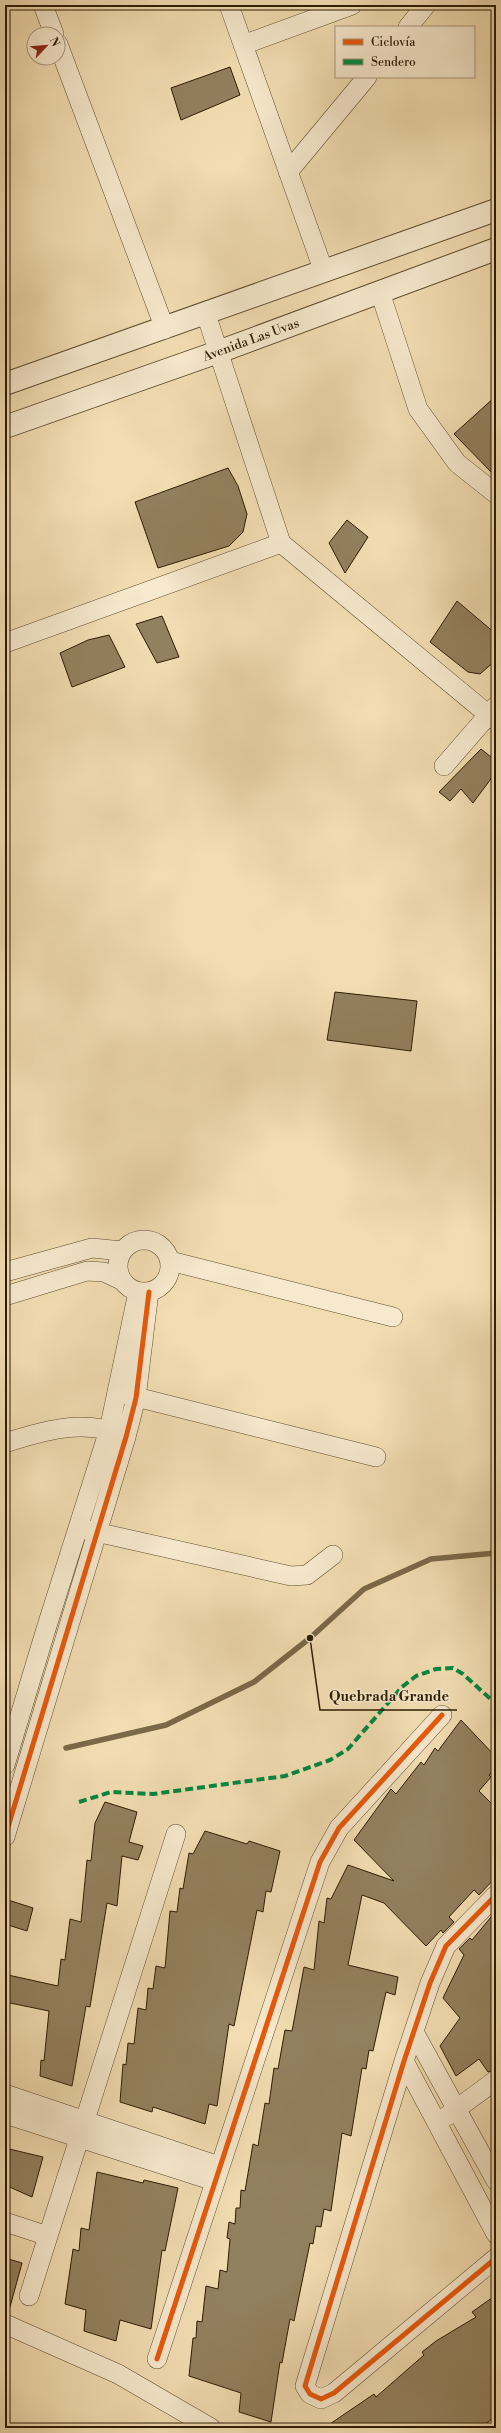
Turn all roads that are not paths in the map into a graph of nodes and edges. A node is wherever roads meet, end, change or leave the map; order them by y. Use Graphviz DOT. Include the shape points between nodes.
graph roads {
  1 [pos="43,5"];
  2 [pos="229,5"];
  3 [pos="352,5"];
  4 [pos="426,5"];
  5 [pos="51,26"];
  6 [pos="409,26"];
  7 [pos="243,45"];
  8 [pos="66,65"];
  9 [pos="366,78"];
  10 [pos="288,172"];
  11 [pos="496,210"];
  12 [pos="496,249"];
  13 [pos="324,272"];
  14 [pos="380,292"];
  15 [pos="206,314"];
  16 [pos="165,329"];
  17 [pos="218,352"];
  18 [pos="5,384"];
  19 [pos="5,427"];
  20 [pos="496,494"];
  21 [pos="281,543"];
  22 [pos="5,643"];
  23 [pos="493,714"];
  24 [pos="444,766"];
  25 [pos="122,1251"];
  26 [pos="170,1261"];
  27 [pos="5,1272"];
  28 [pos="136,1288"];
  29 [pos="5,1296"];
  30 [pos="393,1317"];
  31 [pos="117,1392"];
  32 [pos="136,1398"];
  33 [pos="109,1430"];
  34 [pos="126,1437"];
  35 [pos="5,1443"];
  36 [pos="376,1457"];
  37 [pos="78,1528"];
  38 [pos="98,1534"];
  39 [pos="333,1555"];
  40 [pos="58,1590"];
  41 [pos="78,1596"];
  42 [pos="442,1715"];
  43 [pos="5,1765"];
  44 [pos="176,1834"];
  45 [pos="5,1837"];
  46 [pos="496,1895"];
  47 [pos="414,2032"];
  48 [pos="404,2061"];
  49 [pos="496,2080"];
  50 [pos="6,2096"];
  51 [pos="457,2109"];
  52 [pos="5,2114"];
  53 [pos="85,2121"];
  54 [pos="437,2122"];
  55 [pos="79,2138"];
  56 [pos="217,2173"];
  57 [pos="496,2181"];
  58 [pos="5,2222"];
  59 [pos="496,2234"];
  60 [pos="48,2236"];
  61 [pos="496,2258"];
  62 [pos="29,2296"];
  63 [pos="5,2324"];
  64 [pos="157,2359"];
  65 [pos="211,2428"];
  1 -- 5 [label="street"];
  2 -- 7 [label="street"];
  3 -- 7 [label="street"];
  4 -- 6 [label="street"];
  7 -- 10 [label="street"];
  8 -- 16 [label="street"];
  9 -- 10 [label="street"];
  10 -- 13 [label="street"];
  11 -- 13 [label="street"];
  12 -- 14 [label="street, Avenida Las Uvas"];
  13 -- 15 [label="street"];
  14 -- 17 [label="street, Avenida Las Uvas"];
  14 -- 20 [label="street" via="418,409 457,463"];
  15 -- 16 [label="street"];
  15 -- 17 [label="street"];
  16 -- 18 [label="street"];
  17 -- 19 [label="street, Avenida Las Uvas"];
  17 -- 21 [label="street"];
  21 -- 22 [label="street"];
  21 -- 23 [label="street"];
  23 -- 24 [label="street"];
  25 -- 26 [label="street" via="136,1240 153,1241 167,1252"];
  25 -- 27 [label="street" via="92,1248"];
  25 -- 28 [label="street" via="118,1266"];
  26 -- 28 [label="street" via="171,1269 166,1281 157,1290"];
  26 -- 30 [label="street"];
  28 -- 29 [label="street" via="104,1272 87,1271"];
  28 -- 31 [label="street"];
  28 -- 32 [label="street"];
  31 -- 32 [label="street"];
  31 -- 33 [label="street"];
  32 -- 34 [label="street"];
  32 -- 36 [label="street"];
  33 -- 34 [label="street"];
  33 -- 35 [label="street" via="74,1426"];
  33 -- 37 [label="street"];
  34 -- 38 [label="street"];
  37 -- 38 [label="street"];
  37 -- 40 [label="street"];
  38 -- 39 [label="street" via="291,1576 307,1575"];
  38 -- 41 [label="street"];
  40 -- 41 [label="street"];
  40 -- 43 [label="street"];
  41 -- 45 [label="street"];
  42 -- 56 [label="street" via="340,1828 320,1862"];
  44 -- 53 [label="street"];
  46 -- 47 [label="street" via="446,1946 430,1983"];
  47 -- 48 [label="street"];
  47 -- 51 [label="street"];
  48 -- 54 [label="street"];
  48 -- 61 [label="street" via="305,2386 310,2394 321,2399 334,2393"];
  49 -- 51 [label="street"];
  50 -- 53 [label="street"];
  51 -- 54 [label="street"];
  51 -- 57 [label="street"];
  52 -- 55 [label="street"];
  53 -- 55 [label="street"];
  53 -- 56 [label="street"];
  54 -- 59 [label="street"];
  55 -- 56 [label="street"];
  55 -- 60 [label="street"];
  56 -- 64 [label="street"];
  58 -- 60 [label="street"];
  60 -- 62 [label="street"];
  63 -- 65 [label="street" via="118,2374"];
}
